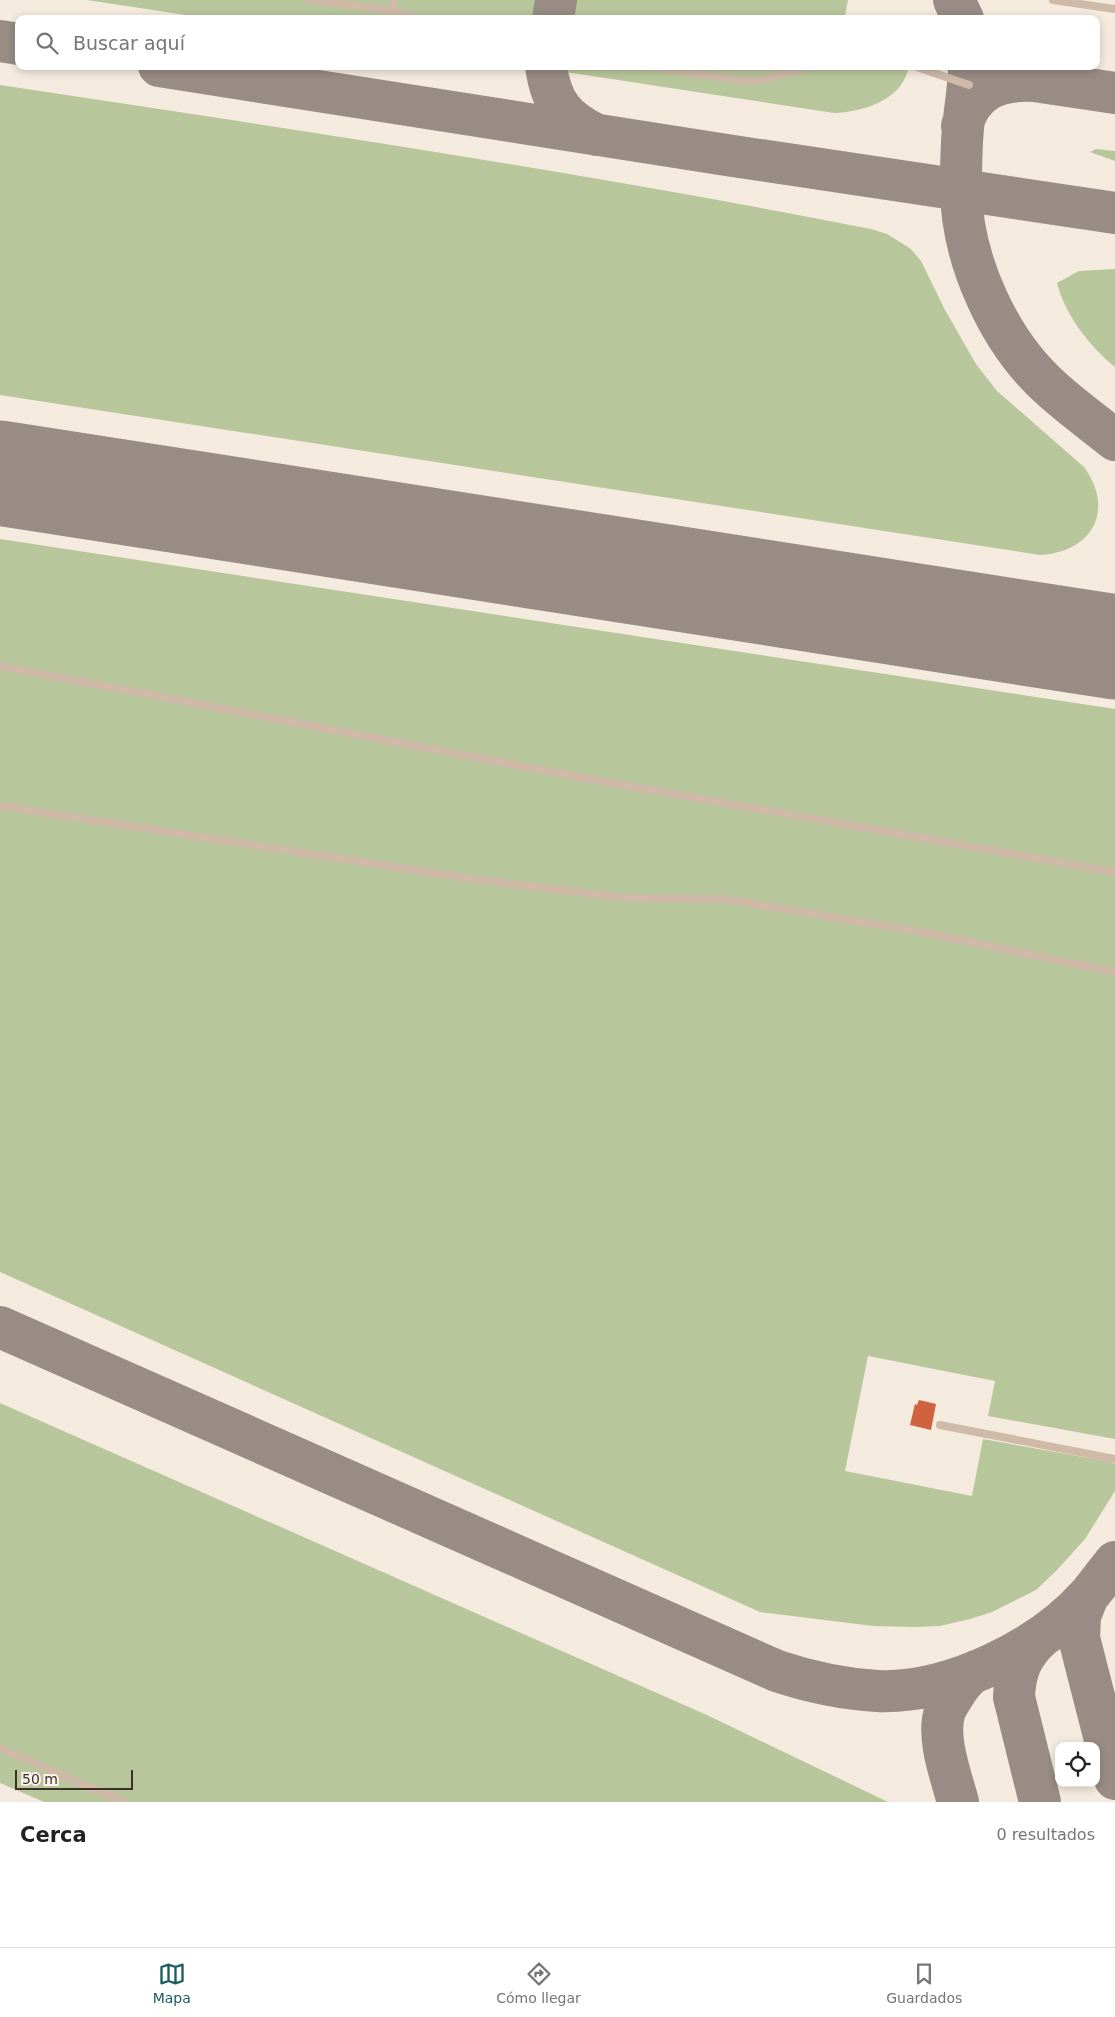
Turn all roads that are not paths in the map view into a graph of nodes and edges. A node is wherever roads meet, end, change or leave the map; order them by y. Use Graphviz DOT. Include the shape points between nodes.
graph roads {
  1 [pos="308,0"];
  2 [pos="392,0"];
  3 [pos="1053,0"];
  4 [pos="1115,9"];
  5 [pos="395,11"];
  6 [pos="408,15"];
  7 [pos="674,70"];
  8 [pos="797,70"];
  9 [pos="926,70"];
  10 [pos="969,85"];
  11 [pos="0,666"];
  12 [pos="0,806"];
  13 [pos="1115,872"];
  14 [pos="1115,972"];
  15 [pos="940,1425"];
  16 [pos="1115,1459"];
  17 [pos="0,1748"];
  18 [pos="123,1802"];
  1 -- 5 [label="lane"];
  2 -- 5 [label="lane"];
  3 -- 4 [label="lane"];
  5 -- 6 [label="lane"];
  7 -- 8 [label="lane" via="747,81"];
  9 -- 10 [label="lane"];
  11 -- 13 [label="lane" via="578,776"];
  12 -- 14 [label="lane" via="474,879 626,898 726,899 927,933"];
  15 -- 16 [label="lane"];
  17 -- 18 [label="lane"];
}
